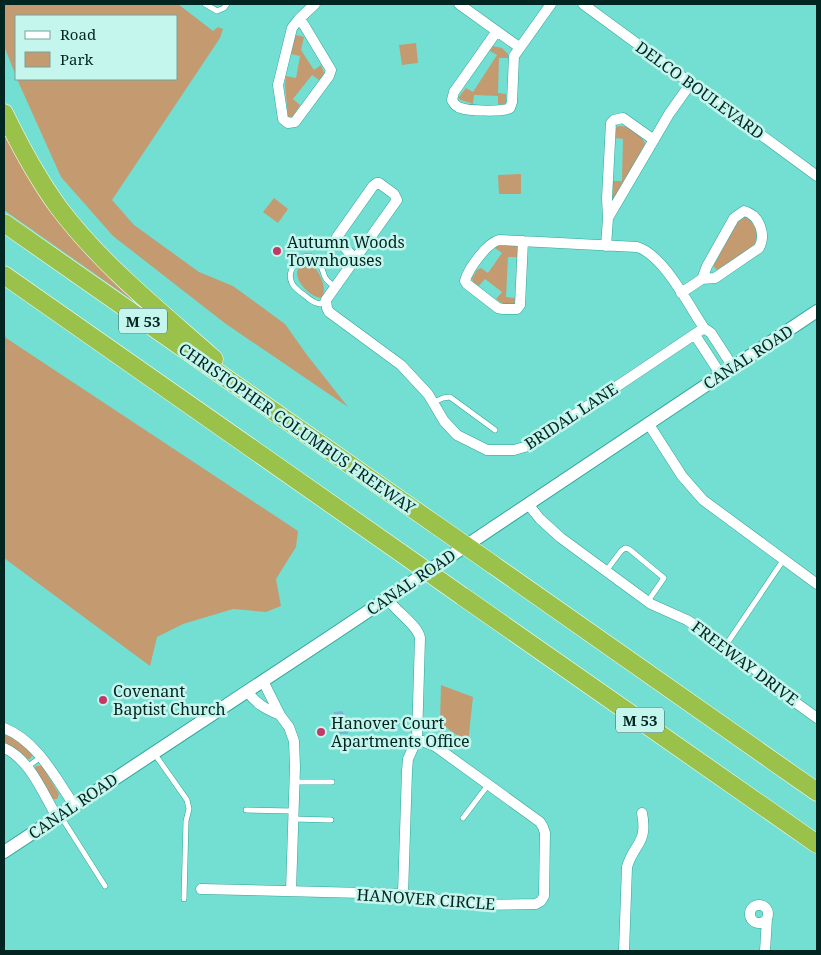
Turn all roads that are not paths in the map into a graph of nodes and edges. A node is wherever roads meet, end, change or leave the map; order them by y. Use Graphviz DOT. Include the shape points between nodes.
graph roads {
  1 [pos="205,4"];
  2 [pos="227,4"];
  3 [pos="315,4"];
  4 [pos="459,4"];
  5 [pos="551,4"];
  6 [pos="582,4"];
  7 [pos="299,19"];
  8 [pos="497,31"];
  9 [pos="519,48"];
  10 [pos="691,83"];
  11 [pos="4,113"];
  12 [pos="654,140"];
  13 [pos="817,176"];
  14 [pos="607,198"];
  15 [pos="618,201"];
  16 [pos="608,218"];
  17 [pos="4,224"];
  18 [pos="524,241"];
  19 [pos="606,246"];
  20 [pos="355,259"];
  21 [pos="4,275"];
  22 [pos="702,279"];
  23 [pos="335,287"];
  24 [pos="4,290"];
  25 [pos="680,293"];
  26 [pos="326,300"];
  27 [pos="313,302"];
  28 [pos="817,311"];
  29 [pos="329,312"];
  30 [pos="704,328"];
  31 [pos="695,335"];
  32 [pos="733,367"];
  33 [pos="721,375"];
  34 [pos="434,402"];
  35 [pos="282,418"];
  36 [pos="648,423"];
  37 [pos="228,430"];
  38 [pos="495,430"];
  39 [pos="528,504"];
  40 [pos="784,559"];
  41 [pos="606,571"];
  42 [pos="817,584"];
  43 [pos="387,598"];
  44 [pos="648,602"];
  45 [pos="726,646"];
  46 [pos="262,681"];
  47 [pos="247,691"];
  48 [pos="280,715"];
  49 [pos="817,718"];
  50 [pos="4,728"];
  51 [pos="418,739"];
  52 [pos="4,748"];
  53 [pos="154,752"];
  54 [pos="41,757"];
  55 [pos="26,767"];
  56 [pos="294,782"];
  57 [pos="332,782"];
  58 [pos="488,785"];
  59 [pos="817,792"];
  60 [pos="74,805"];
  61 [pos="246,810"];
  62 [pos="642,813"];
  63 [pos="293,815"];
  64 [pos="58,816"];
  65 [pos="463,818"];
  66 [pos="331,820"];
  67 [pos="817,844"];
  68 [pos="4,852"];
  69 [pos="105,886"];
  70 [pos="201,889"];
  71 [pos="291,892"];
  72 [pos="403,894"];
  73 [pos="184,898"];
  74 [pos="767,918"];
  75 [pos="755,922"];
  76 [pos="766,929"];
  77 [pos="624,951"];
  78 [pos="765,951"];
  1 -- 2 [label="lane" via="216,11"];
  3 -- 7 [label="street"];
  4 -- 8 [label="street"];
  5 -- 9 [label="street"];
  6 -- 10 [label="street, DELCO BOULEVARD"];
  7 -- 7 [label="street" via="292,28 278,85 283,119 288,124 294,122 331,70"];
  8 -- 9 [label="street"];
  8 -- 9 [label="street" via="454,92 452,100 457,106 483,110 510,108 512,60"];
  10 -- 12 [label="street"];
  10 -- 13 [label="street, DELCO BOULEVARD"];
  11 -- 35 [label="highway" via="49,194 96,252"];
  12 -- 14 [label="street" via="623,118 614,120 610,127"];
  12 -- 15 [label="street"];
  14 -- 15 [label="lane" via="612,204"];
  14 -- 16 [label="street"];
  15 -- 16 [label="street"];
  16 -- 19 [label="street"];
  17 -- 35 [label="highway, CHRISTOPHER COLUMBUS FREEWAY / M 53"];
  18 -- 18 [label="street" via="499,240 490,244 465,281 498,308 517,309 520,305"];
  18 -- 19 [label="street"];
  19 -- 25 [label="street" via="637,247 649,252 660,262"];
  20 -- 20 [label="street" via="397,200 380,183 373,186 337,237"];
  20 -- 23 [label="street"];
  21 -- 37 [label="highway, M 53"];
  22 -- 22 [label="street" via="715,278 759,248 760,225 753,215 744,211 734,218"];
  22 -- 25 [label="street"];
  23 -- 26 [label="street"];
  23 -- 27 [label="lane" via="327,280 314,257 296,262 291,270 292,283"];
  24 -- 37 [label="highway"];
  25 -- 30 [label="street"];
  26 -- 27 [label="lane" via="320,304"];
  26 -- 29 [label="street"];
  27 -- 29 [label="lane"];
  28 -- 32 [label="street, CANAL ROAD"];
  29 -- 34 [label="street, BRIDAL LANE" via="401,365"];
  30 -- 31 [label="street, BRIDAL LANE"];
  30 -- 32 [label="street"];
  31 -- 33 [label="street"];
  31 -- 34 [label="street, BRIDAL LANE" via="521,449 487,450 471,443 450,429"];
  32 -- 33 [label="street, CANAL ROAD"];
  33 -- 36 [label="street, CANAL ROAD"];
  34 -- 38 [label="lane" via="450,397"];
  35 -- 59 [label="highway, CHRISTOPHER COLUMBUS FREEWAY / M 53, bridge"];
  36 -- 39 [label="street, CANAL ROAD"];
  36 -- 40 [label="street" via="692,490"];
  37 -- 67 [label="highway, M 53, bridge"];
  39 -- 41 [label="street, FREEWAY DRIVE" via="561,538"];
  39 -- 43 [label="street, CANAL ROAD"];
  40 -- 42 [label="street"];
  40 -- 45 [label="lane"];
  41 -- 44 [label="street, FREEWAY DRIVE"];
  41 -- 44 [label="lane" via="621,550 628,549 664,578"];
  43 -- 46 [label="street, CANAL ROAD"];
  43 -- 51 [label="street" via="419,633"];
  44 -- 45 [label="street, FREEWAY DRIVE" via="687,620"];
  45 -- 49 [label="street, FREEWAY DRIVE"];
  46 -- 47 [label="street, CANAL ROAD"];
  46 -- 48 [label="street"];
  47 -- 48 [label="street" via="263,708"];
  47 -- 53 [label="street, CANAL ROAD"];
  48 -- 56 [label="street" via="294,741"];
  50 -- 54 [label="street" via="24,740"];
  51 -- 58 [label="street, HANOVER CIRCLE" via="435,746"];
  51 -- 72 [label="street" via="406,771"];
  52 -- 55 [label="street"];
  53 -- 60 [label="street, CANAL ROAD"];
  53 -- 73 [label="lane" via="188,804"];
  54 -- 55 [label="lane"];
  54 -- 60 [label="street"];
  55 -- 64 [label="street"];
  56 -- 57 [label="lane"];
  56 -- 63 [label="street"];
  58 -- 65 [label="lane"];
  58 -- 72 [label="street, HANOVER CIRCLE" via="543,827 544,896 541,901 536,904 472,905"];
  60 -- 64 [label="street, CANAL ROAD"];
  61 -- 63 [label="lane"];
  62 -- 77 [label="street" via="642,838 627,867"];
  63 -- 66 [label="lane"];
  63 -- 71 [label="street"];
  64 -- 68 [label="street, CANAL ROAD"];
  64 -- 69 [label="lane"];
  70 -- 71 [label="street, HANOVER CIRCLE"];
  71 -- 72 [label="street, HANOVER CIRCLE"];
  74 -- 75 [label="street" via="763,922"];
  74 -- 75 [label="street" via="765,908 757,906 750,915"];
  74 -- 76 [label="street"];
  75 -- 76 [label="street"];
  76 -- 78 [label="street"];
}
